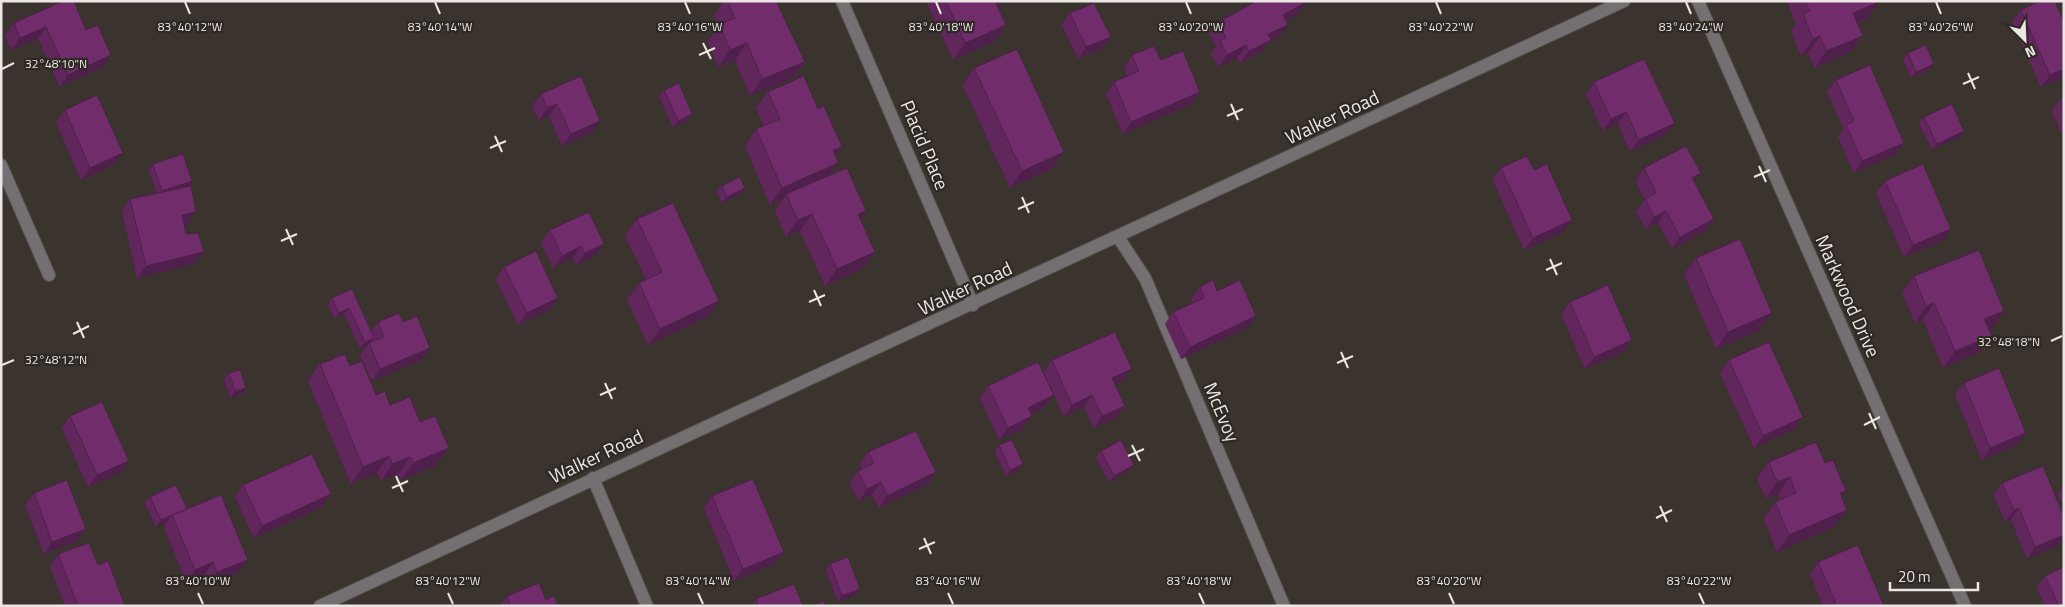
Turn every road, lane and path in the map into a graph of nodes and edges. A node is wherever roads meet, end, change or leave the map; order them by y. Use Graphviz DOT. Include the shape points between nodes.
graph roads {
  1 [pos="842,1"];
  2 [pos="1624,1"];
  3 [pos="1698,1"];
  4 [pos="1,166"];
  5 [pos="1118,237"];
  6 [pos="49,275"];
  7 [pos="973,305"];
  8 [pos="593,478"];
  9 [pos="320,606"];
  10 [pos="647,606"];
  11 [pos="1284,606"];
  12 [pos="1965,606"];
  1 -- 7 [label="street, Placid Place"];
  2 -- 5 [label="street, Walker Road"];
  3 -- 12 [label="street, Markwood Drive"];
  4 -- 6 [label="street"];
  5 -- 7 [label="street, Walker Road"];
  5 -- 11 [label="street, McEvoy" via="1145,278"];
  7 -- 8 [label="street, Walker Road"];
  8 -- 9 [label="street, Walker Road"];
  8 -- 10 [label="street"];
}
